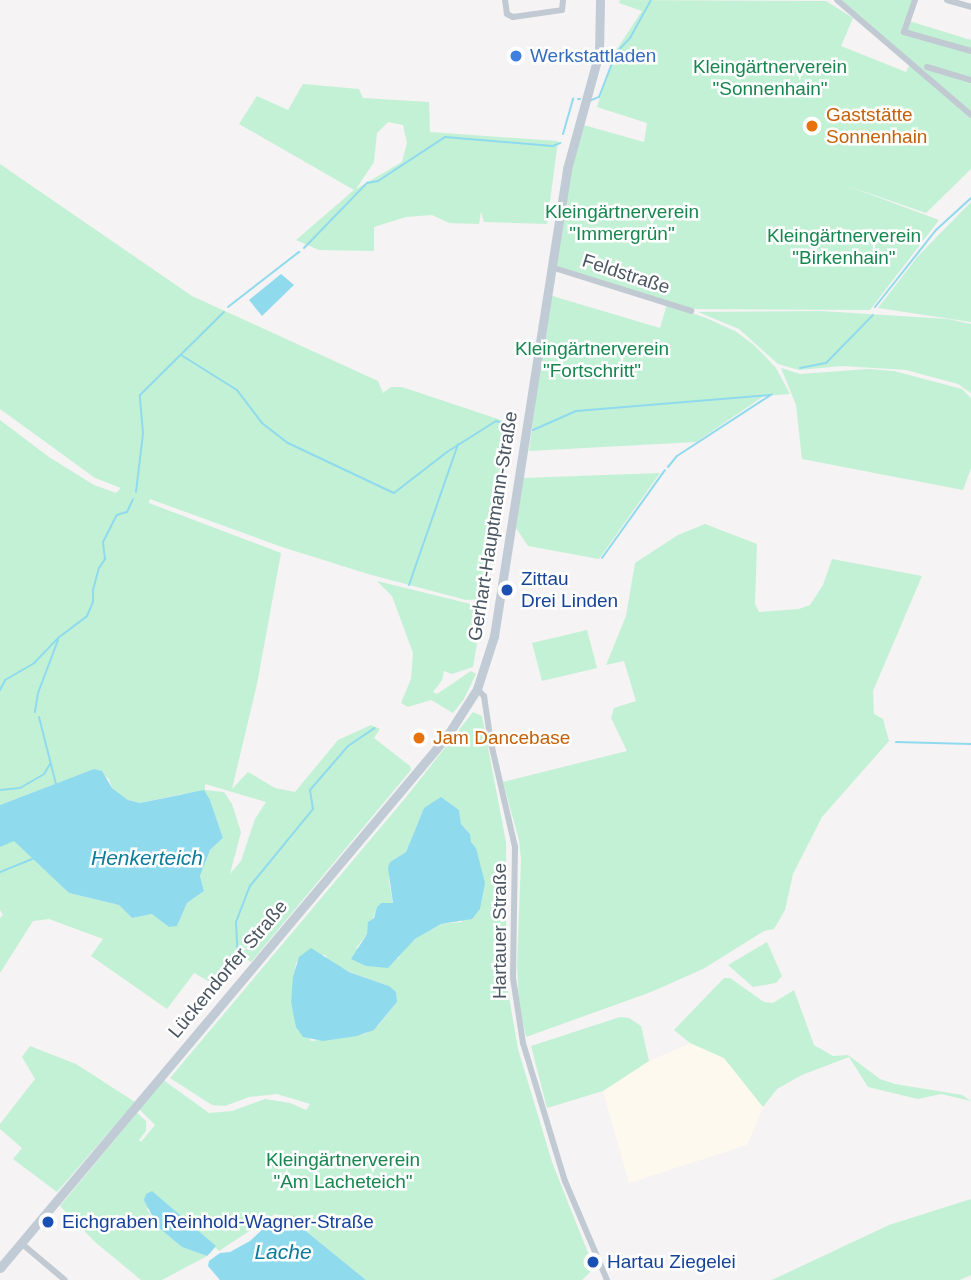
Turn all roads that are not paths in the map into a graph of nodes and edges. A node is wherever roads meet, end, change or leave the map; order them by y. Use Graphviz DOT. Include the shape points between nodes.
graph roads {
  1 [pos="505,0"];
  2 [pos="563,0"];
  3 [pos="600,0"];
  4 [pos="837,0"];
  5 [pos="915,0"];
  6 [pos="947,0"];
  7 [pos="971,7"];
  8 [pos="971,51"];
  9 [pos="927,67"];
  10 [pos="971,80"];
  11 [pos="971,103"];
  12 [pos="964,108"];
  13 [pos="971,115"];
  14 [pos="551,267"];
  15 [pos="691,311"];
  16 [pos="477,689"];
  17 [pos="21,1243"];
  18 [pos="0,1268"];
  19 [pos="65,1280"];
  20 [pos="607,1280"];
  1 -- 2 [label="street" via="507,14 513,17 562,10"];
  3 -- 14 [label="main road, Gerhart-Hauptmann-Straße" via="597,61 567,169"];
  4 -- 12 [label="street"];
  5 -- 8 [label="street" via="904,32"];
  6 -- 7 [label="street"];
  9 -- 10 [label="street"];
  11 -- 12 [label="street"];
  12 -- 13 [label="street"];
  14 -- 15 [label="street, Feldstraße"];
  14 -- 16 [label="main road, Gerhart-Hauptmann-Straße" via="494,636"];
  16 -- 17 [label="main road, Lückendorfer Straße" via="434,751"];
  16 -- 20 [label="street, Hartauer Straße" via="484,696 515,847 513,978 523,1042 557,1155"];
  17 -- 18 [label="main road, Lückendorfer Straße"];
  17 -- 19 [label="street"];
}
